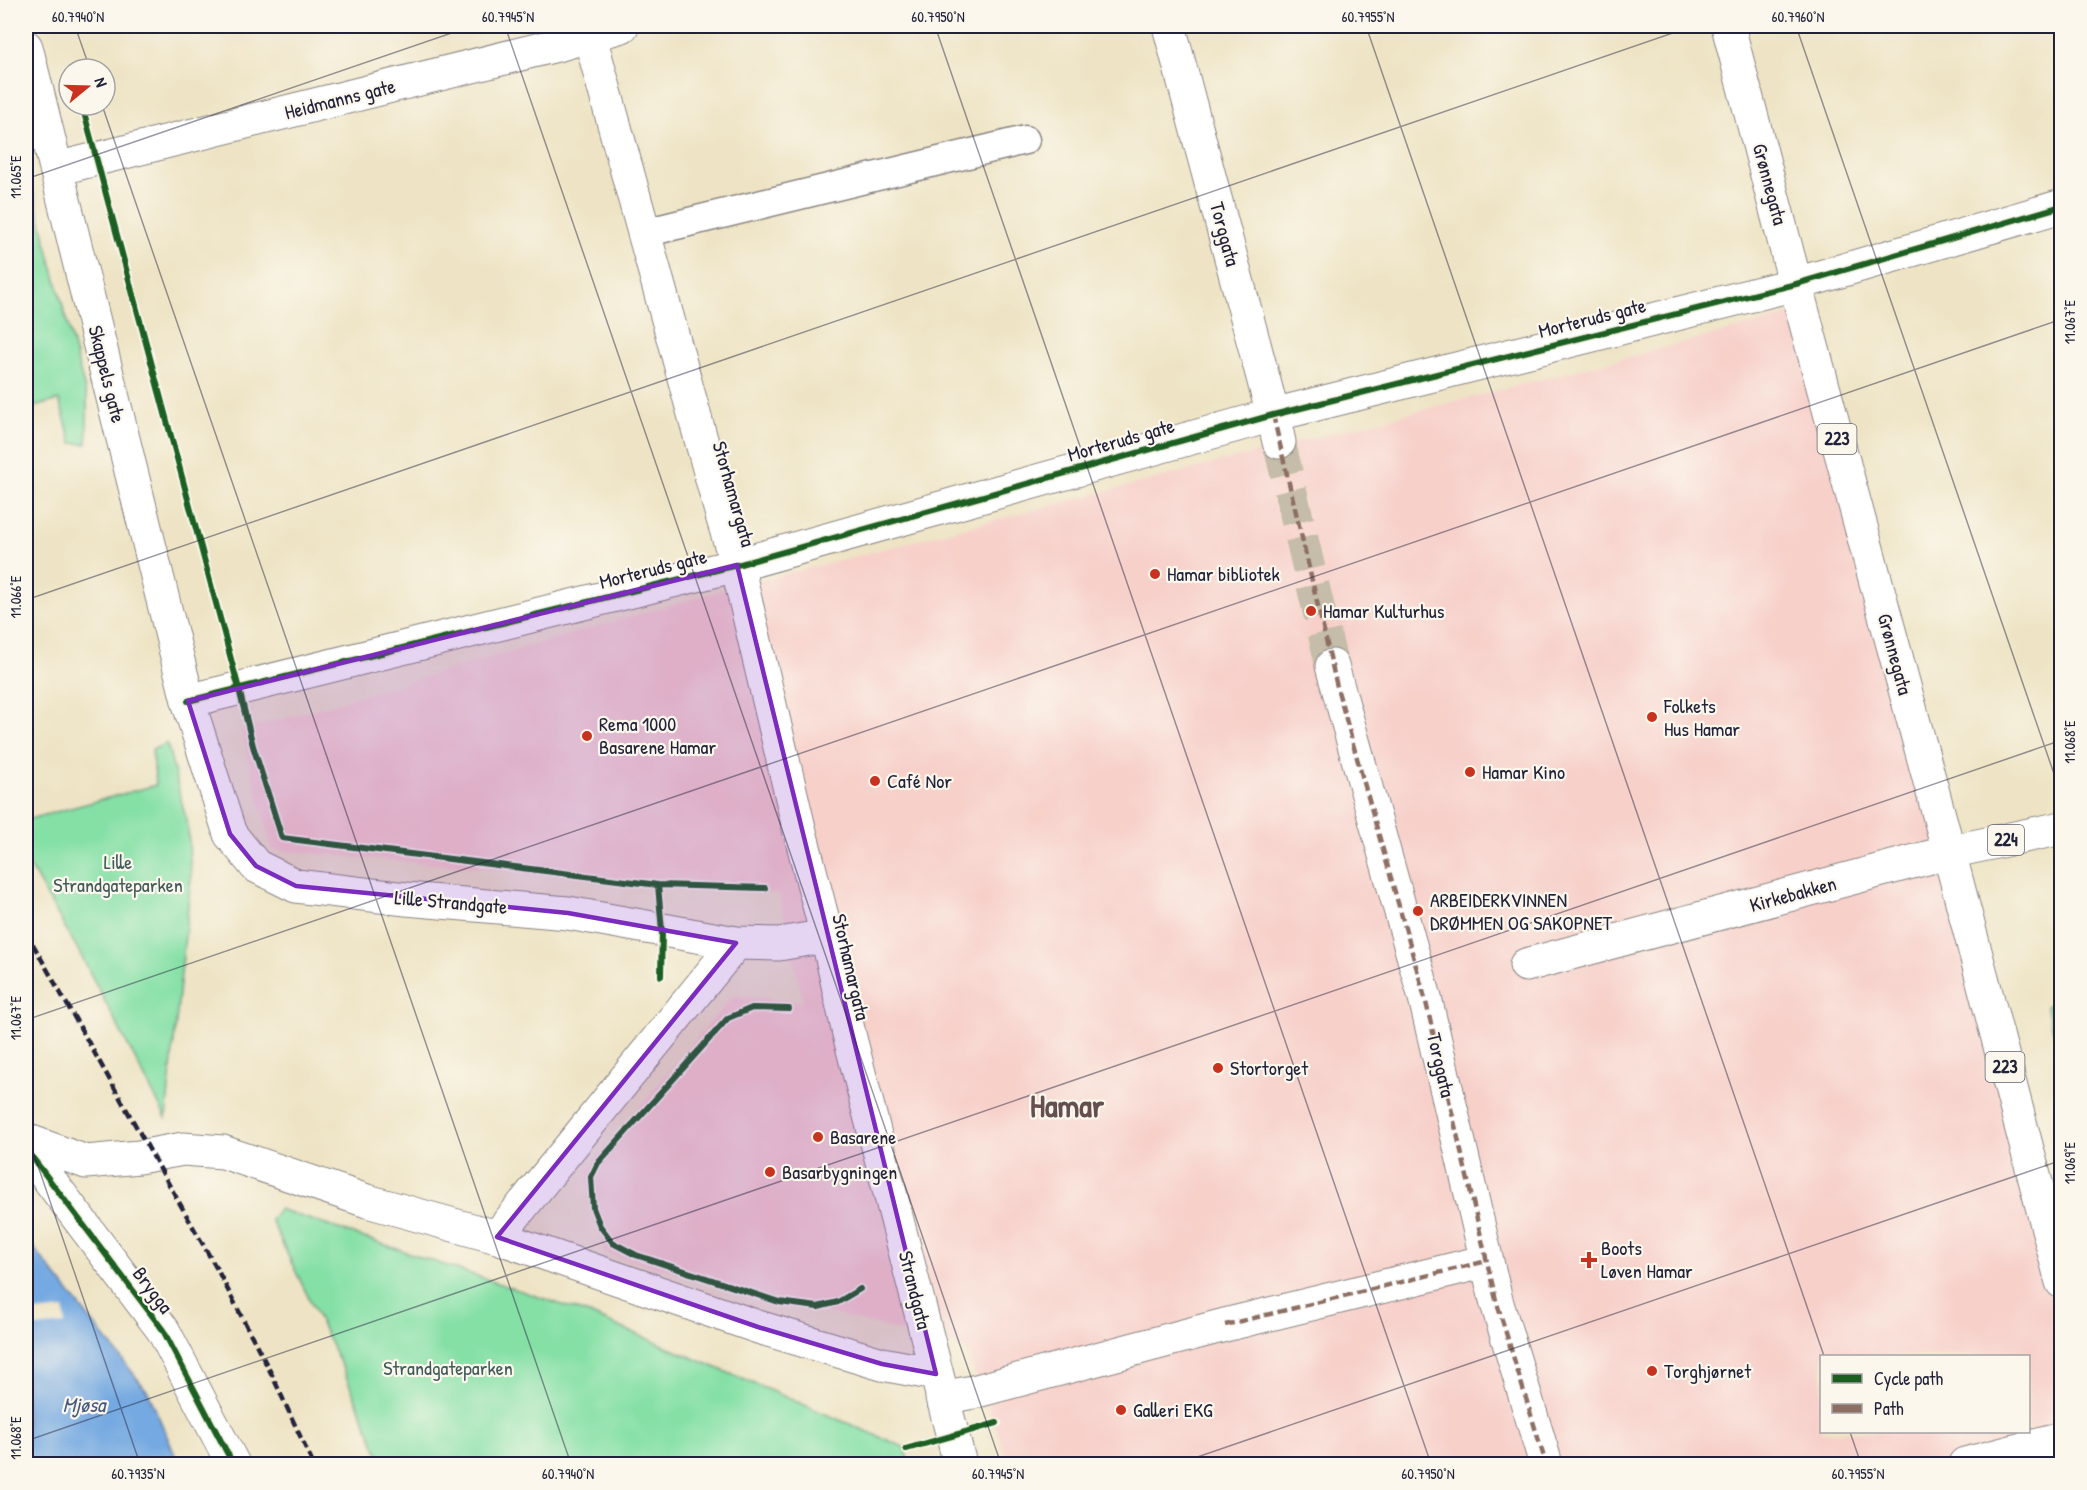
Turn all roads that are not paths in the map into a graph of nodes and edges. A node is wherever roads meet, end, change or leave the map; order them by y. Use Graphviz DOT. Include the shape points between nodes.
graph roads {
  1 [pos="622,26"];
  2 [pos="1169,26"];
  3 [pos="1728,26"];
  4 [pos="589,31"];
  5 [pos="26,47"];
  6 [pos="1025,140"];
  7 [pos="56,169"];
  8 [pos="2061,206"];
  9 [pos="644,233"];
  10 [pos="1796,284"];
  11 [pos="1276,429"];
  12 [pos="737,565"];
  13 [pos="1332,666"];
  14 [pos="188,701"];
  15 [pos="2061,828"];
  16 [pos="1949,852"];
  17 [pos="827,936"];
  18 [pos="736,943"];
  19 [pos="1526,965"];
  20 [pos="870,1116"];
  21 [pos="26,1140"];
  22 [pos="26,1149"];
  23 [pos="496,1237"];
  24 [pos="1487,1261"];
  25 [pos="2061,1282"];
  26 [pos="939,1386"];
  27 [pos="2061,1438"];
  28 [pos="233,1464"];
  29 [pos="960,1464"];
  30 [pos="1546,1464"];
  31 [pos="1965,1464"];
  1 -- 4 [label="street, Heidmanns gate"];
  2 -- 11 [label="street, Torggata"];
  3 -- 10 [label="street, Grønnegata / 223"];
  4 -- 7 [label="street, Heidmanns gate"];
  4 -- 9 [label="street, Storhamargata"];
  5 -- 7 [label="street, Skappels gate"];
  6 -- 9 [label="lane"];
  7 -- 14 [label="street, Skappels gate"];
  8 -- 10 [label="street, Morteruds gate"];
  9 -- 12 [label="street, Storhamargata"];
  10 -- 11 [label="street, Morteruds gate"];
  10 -- 16 [label="street, Grønnegata / 223"];
  11 -- 12 [label="street, Morteruds gate"];
  12 -- 14 [label="street, Morteruds gate"];
  12 -- 17 [label="street, Storhamargata"];
  13 -- 24 [label="street, Torggata" via="1425,998"];
  14 -- 18 [label="street, Lille Strandgate" via="230,834 256,866 296,886 568,913"];
  15 -- 16 [label="street, Kirkebakken / 224"];
  16 -- 19 [label="street, Kirkebakken"];
  16 -- 25 [label="street, Grønnegata / 223"];
  17 -- 18 [label="street, Lille Strandgate" via="779,944"];
  17 -- 20 [label="street, Storhamargata"];
  18 -- 23 [label="street"];
  20 -- 26 [label="street, Strandgata"];
  21 -- 23 [label="street" via="86,1162 183,1149 223,1152 367,1201"];
  22 -- 28 [label="street, Brygga" via="163,1330"];
  23 -- 26 [label="street"];
  24 -- 26 [label="street" via="973,1392"];
  24 -- 30 [label="street, Torggata"];
  26 -- 29 [label="street, Strandgata"];
  27 -- 31 [label="street"];
}
